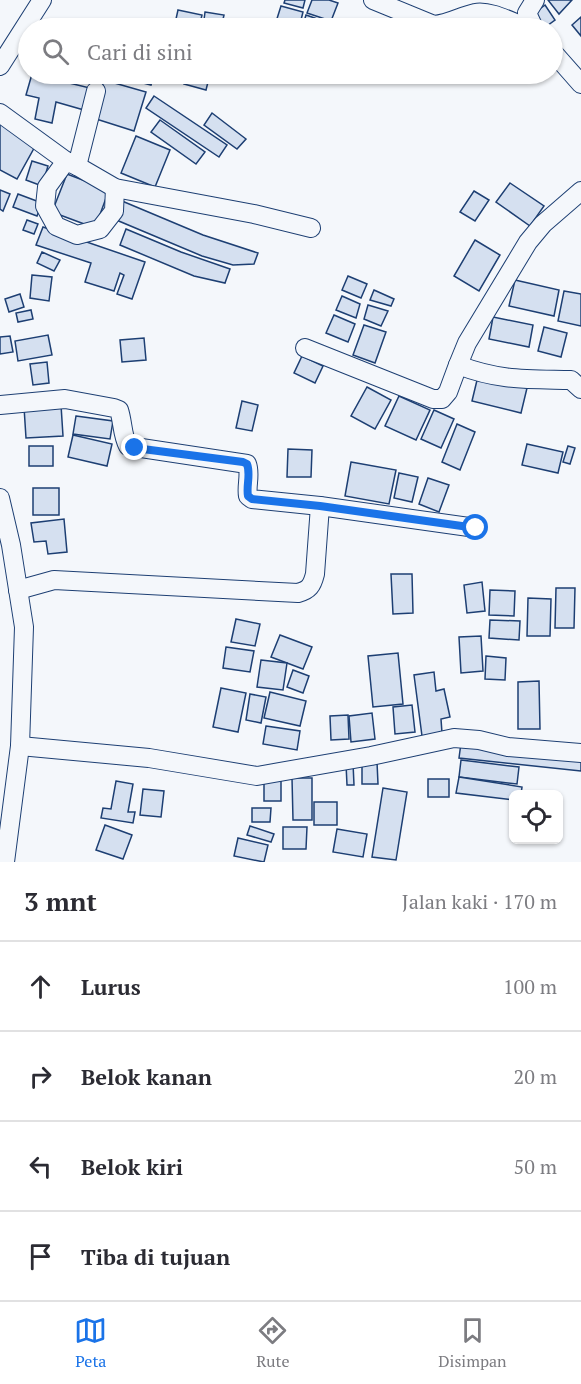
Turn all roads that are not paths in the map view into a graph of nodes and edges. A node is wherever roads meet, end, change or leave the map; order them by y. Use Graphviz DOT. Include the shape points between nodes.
graph roads {
  1 [pos="42,0"];
  2 [pos="372,0"];
  3 [pos="535,0"];
  4 [pos="31,18"];
  5 [pos="417,18"];
  6 [pos="459,18"];
  7 [pos="500,18"];
  8 [pos="529,18"];
  9 [pos="18,38"];
  10 [pos="563,64"];
  11 [pos="0,66"];
  12 [pos="581,84"];
  13 [pos="96,91"];
  14 [pos="0,113"];
  15 [pos="71,164"];
  16 [pos="115,188"];
  17 [pos="581,191"];
  18 [pos="311,228"];
  19 [pos="305,348"];
  20 [pos="458,365"];
  21 [pos="578,380"];
  22 [pos="0,405"];
  23 [pos="0,498"];
  24 [pos="320,506"];
  25 [pos="476,528"];
  26 [pos="18,590"];
  27 [pos="20,746"];
  28 [pos="581,753"];
  29 [pos="6,862"];
  1 -- 4 [label="street"];
  2 -- 5 [label="street"];
  3 -- 8 [label="street" via="527,13"];
  6 -- 7 [label="street" via="482,12"];
  9 -- 11 [label="street"];
  10 -- 12 [label="street"];
  13 -- 15 [label="street"];
  14 -- 15 [label="street"];
  15 -- 16 [label="street"];
  15 -- 16 [label="street" via="47,187 45,206 56,226 77,235 100,229 114,211"];
  16 -- 18 [label="street"];
  17 -- 20 [label="street" via="528,242 467,343"];
  19 -- 20 [label="street" via="433,399 442,399 448,392"];
  20 -- 21 [label="street" via="508,379"];
  22 -- 24 [label="street" via="65,399 114,408 122,417 128,446 243,462 249,469 247,491 252,499"];
  23 -- 26 [label="street"];
  24 -- 25 [label="street"];
  24 -- 26 [label="street" via="313,584 298,593 54,579"];
  26 -- 27 [label="street" via="24,627"];
  27 -- 28 [label="street" via="149,758 257,776 454,738"];
  27 -- 29 [label="street"];
}
